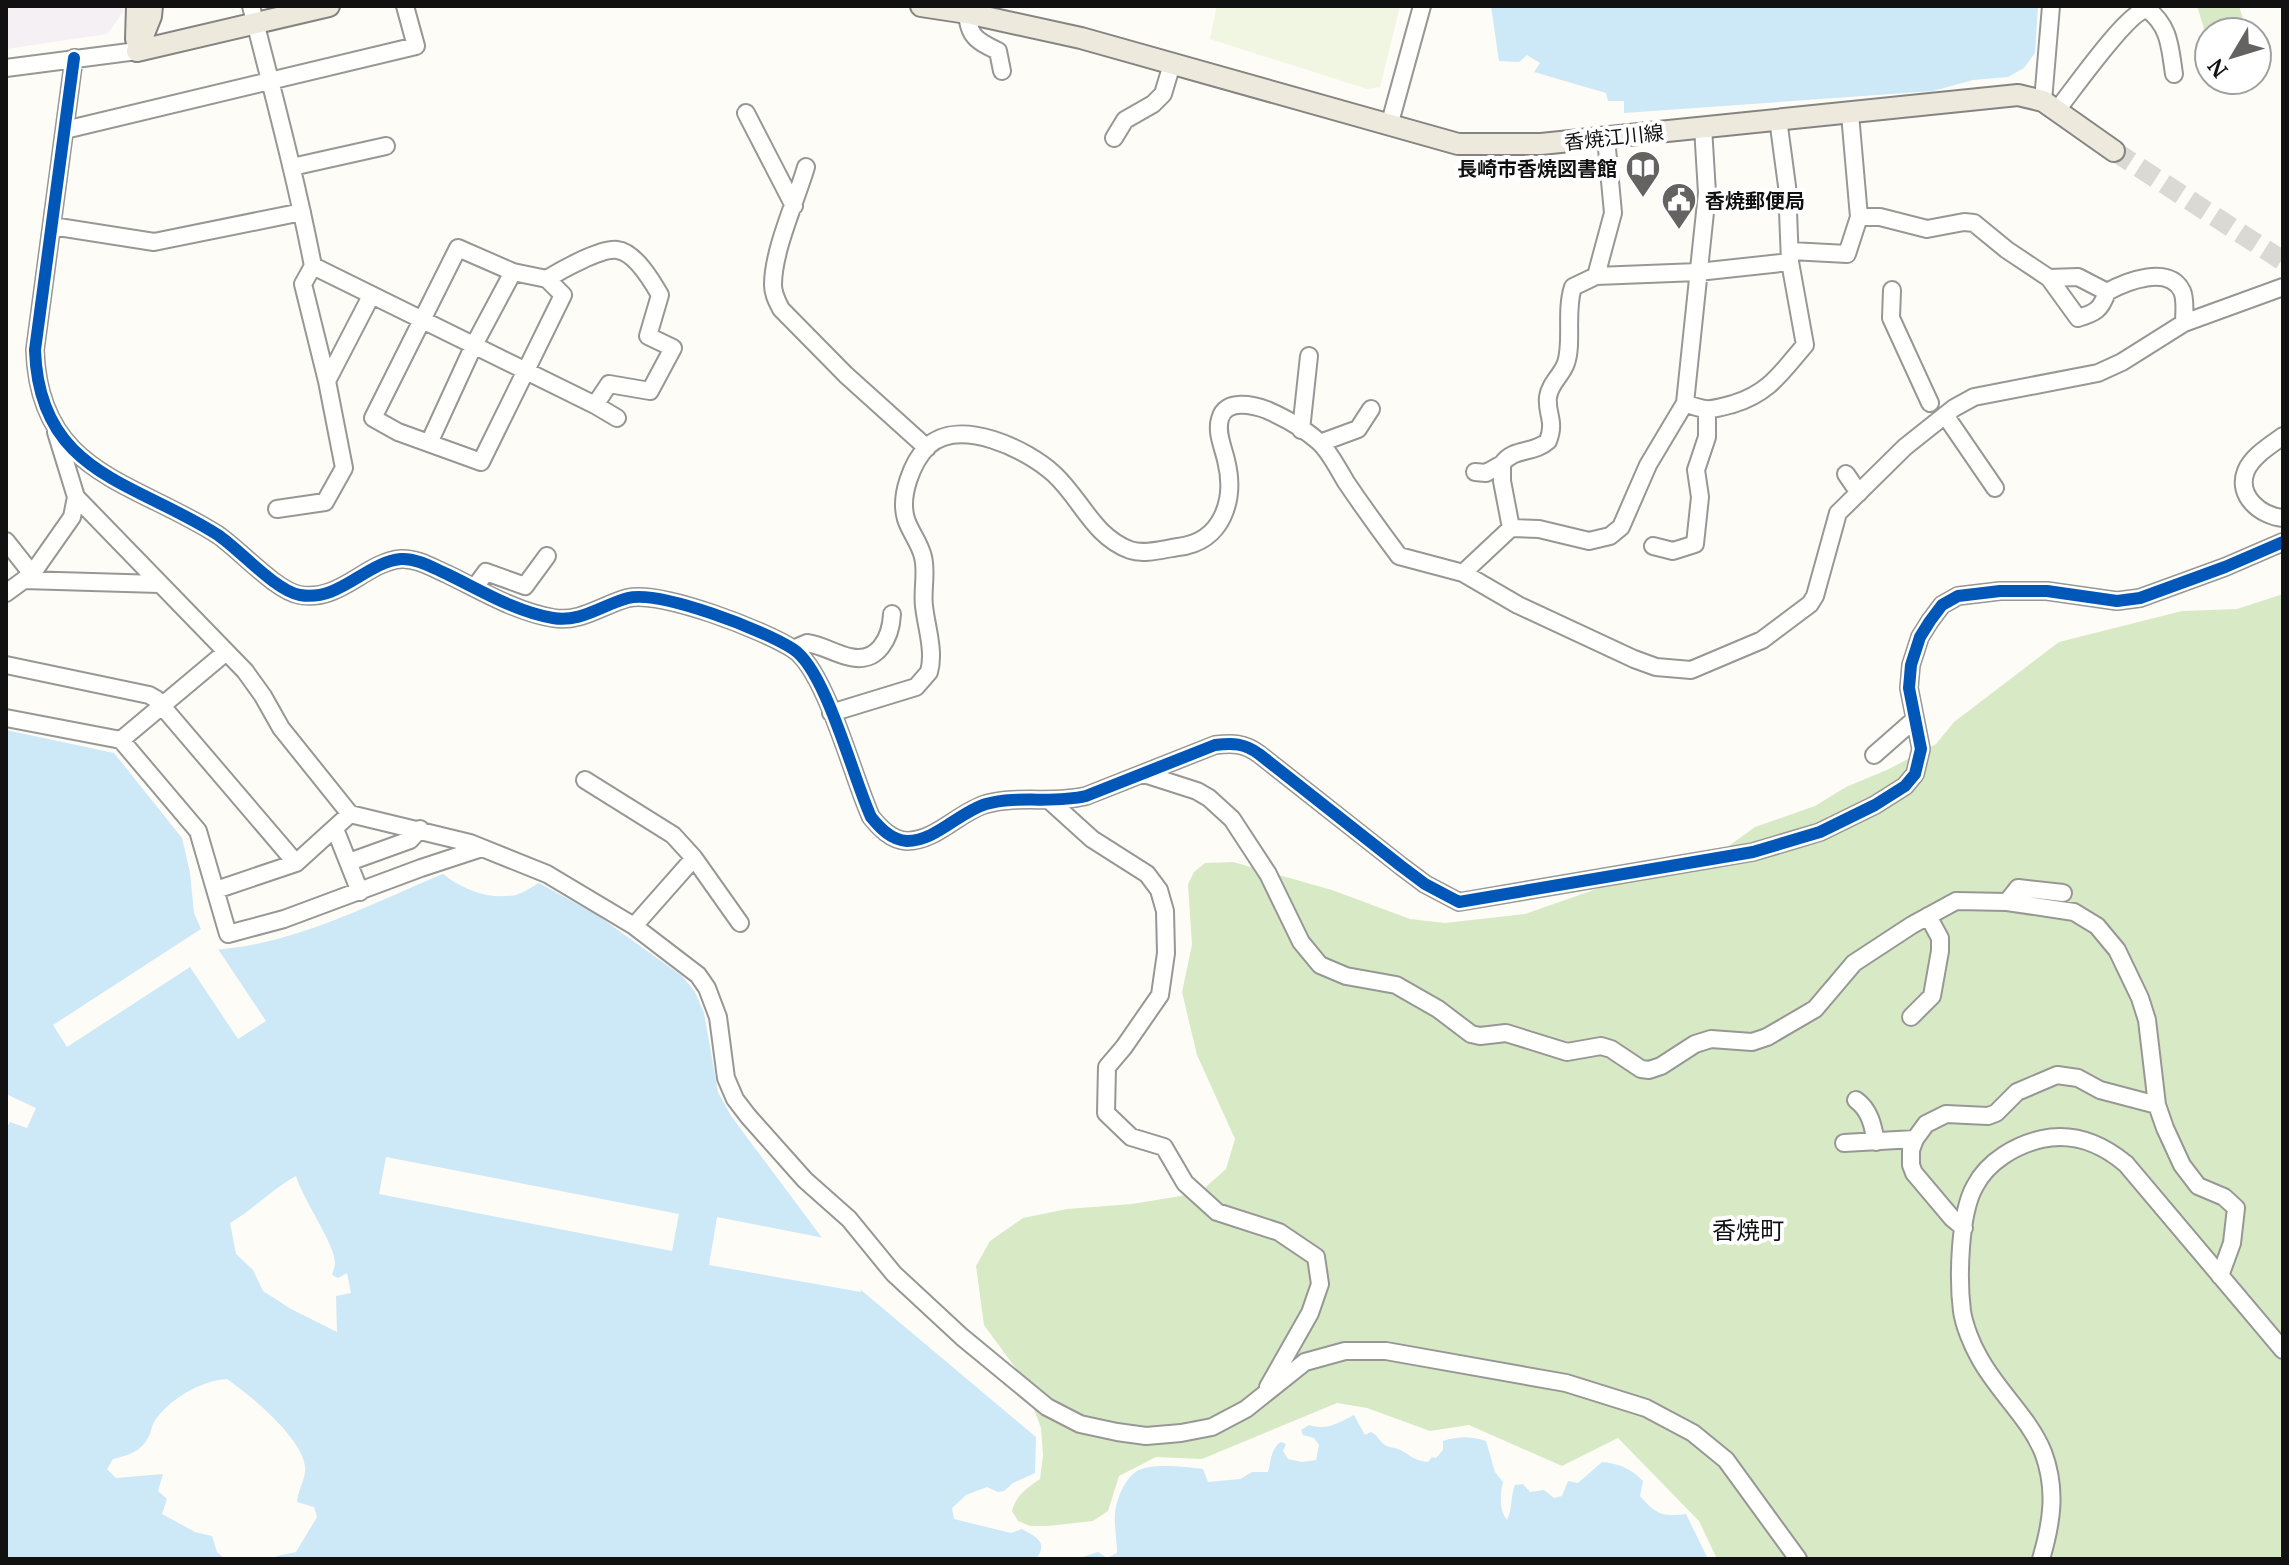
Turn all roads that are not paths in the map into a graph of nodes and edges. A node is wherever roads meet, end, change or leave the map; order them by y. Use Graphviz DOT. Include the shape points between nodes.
graph roads {
  1 [pos="137,6"];
  2 [pos="152,6"];
  3 [pos="329,6"];
  4 [pos="405,6"];
  5 [pos="921,6"];
  6 [pos="1422,6"];
  7 [pos="2051,6"];
  8 [pos="2135,9"];
  9 [pos="967,10"];
  10 [pos="253,14"];
  11 [pos="137,51"];
  12 [pos="74,58"];
  13 [pos="1172,64"];
  14 [pos="6,68"];
  15 [pos="1002,71"];
  16 [pos="2174,74"];
  17 [pos="272,80"];
  18 [pos="2050,105"];
  19 [pos="746,113"];
  20 [pos="1850,114"];
  21 [pos="1778,119"];
  22 [pos="1389,126"];
  23 [pos="1703,127"];
  24 [pos="65,130"];
  25 [pos="1114,138"];
  26 [pos="1606,138"];
  27 [pos="386,146"];
  28 [pos="2114,151"];
  29 [pos="292,167"];
  30 [pos="806,167"];
  31 [pos="794,206"];
  32 [pos="302,212"];
  33 [pos="1859,217"];
  34 [pos="52,226"];
  35 [pos="1790,257"];
  36 [pos="313,266"];
  37 [pos="513,272"];
  38 [pos="1698,272"];
  39 [pos="1596,276"];
  40 [pos="2049,278"];
  41 [pos="547,279"];
  42 [pos="2283,287"];
  43 [pos="1892,290"];
  44 [pos="2107,292"];
  45 [pos="371,296"];
  46 [pos="423,320"];
  47 [pos="2184,323"];
  48 [pos="474,345"];
  49 [pos="1309,356"];
  50 [pos="525,371"];
  51 [pos="327,381"];
  52 [pos="1685,403"];
  53 [pos="1930,403"];
  54 [pos="595,405"];
  55 [pos="1371,409"];
  56 [pos="1707,412"];
  57 [pos="1945,415"];
  58 [pos="617,418"];
  59 [pos="54,426"];
  60 [pos="1301,430"];
  61 [pos="2283,436"];
  62 [pos="429,443"];
  63 [pos="1320,443"];
  64 [pos="927,448"];
  65 [pos="1502,464"];
  66 [pos="1475,472"];
  67 [pos="1846,474"];
  68 [pos="1995,488"];
  69 [pos="1859,493"];
  70 [pos="76,497"];
  71 [pos="277,509"];
  72 [pos="2283,518"];
  73 [pos="1511,528"];
  74 [pos="6,541"];
  75 [pos="2283,542"];
  76 [pos="1653,546"];
  77 [pos="547,556"];
  78 [pos="1463,573"];
  79 [pos="28,577"];
  80 [pos="159,584"];
  81 [pos="475,587"];
  82 [pos="6,593"];
  83 [pos="892,614"];
  84 [pos="793,649"];
  85 [pos="226,652"];
  86 [pos="6,665"];
  87 [pos="163,705"];
  88 [pos="831,713"];
  89 [pos="6,718"];
  90 [pos="1915,719"];
  91 [pos="121,740"];
  92 [pos="1874,755"];
  93 [pos="1144,774"];
  94 [pos="585,780"];
  95 [pos="1050,801"];
  96 [pos="350,814"];
  97 [pos="335,829"];
  98 [pos="420,829"];
  99 [pos="482,848"];
  100 [pos="694,858"];
  101 [pos="349,862"];
  102 [pos="296,863"];
  103 [pos="216,890"];
  104 [pos="360,892"];
  105 [pos="2063,893"];
  106 [pos="2007,902"];
  107 [pos="1928,916"];
  108 [pos="740,923"];
  109 [pos="634,926"];
  110 [pos="1911,1017"];
  111 [pos="1856,1100"];
  112 [pos="2157,1105"];
  113 [pos="1915,1139"];
  114 [pos="1876,1142"];
  115 [pos="1844,1143"];
  116 [pos="1964,1228"];
  117 [pos="2220,1276"];
  118 [pos="2283,1350"];
  119 [pos="1263,1395"];
  120 [pos="1798,1559"];
  121 [pos="2041,1559"];
  1 -- 11 [label="main road"];
  2 -- 11 [label="main road"];
  3 -- 10 [label="main road"];
  4 -- 17 [label="street" via="416,46"];
  5 -- 9 [label="main road, 香焼江川線"];
  6 -- 22 [label="street"];
  7 -- 18 [label="street"];
  8 -- 16 [label="street" via="2147,9 2166,29"];
  8 -- 18 [label="street"];
  9 -- 13 [label="main road, 香焼江川線"];
  9 -- 15 [label="street" via="971,34 998,51"];
  10 -- 11 [label="main road"];
  10 -- 17 [label="street"];
  11 -- 12 [label="street"];
  12 -- 14 [label="street"];
  12 -- 24 [label="street"];
  13 -- 22 [label="main road, 香焼江川線"];
  13 -- 25 [label="street" via="1163,94 1125,120"];
  17 -- 24 [label="street"];
  17 -- 29 [label="street"];
  18 -- 20 [label="main road, 香焼江川線" via="2028,95 2008,95"];
  18 -- 28 [label="main road, 香焼江川線"];
  19 -- 31 [label="street"];
  20 -- 21 [label="main road, 香焼江川線"];
  20 -- 33 [label="street"];
  21 -- 23 [label="main road, 香焼江川線"];
  21 -- 35 [label="street"];
  22 -- 26 [label="main road, 香焼江川線" via="1472,145"];
  23 -- 26 [label="main road, 香焼江川線"];
  23 -- 38 [label="street" via="1707,193"];
  24 -- 34 [label="street"];
  26 -- 39 [label="street" via="1613,213"];
  27 -- 29 [label="street"];
  29 -- 32 [label="street"];
  30 -- 31 [label="street"];
  31 -- 64 [label="street" via="775,263 773,287 781,309"];
  32 -- 34 [label="street" via="154,242"];
  32 -- 36 [label="street"];
  33 -- 35 [label="street" via="1847,254"];
  33 -- 40 [label="street" via="1927,229 1974,223"];
  34 -- 59 [label="street" via="35,350 38,386"];
  35 -- 38 [label="street"];
  35 -- 56 [label="street" via="1805,345 1761,393"];
  36 -- 45 [label="street"];
  36 -- 51 [label="street" via="303,284"];
  37 -- 41 [label="street"];
  37 -- 46 [label="street" via="458,248"];
  37 -- 48 [label="street"];
  38 -- 39 [label="street"];
  38 -- 52 [label="street"];
  39 -- 65 [label="street" via="1573,287 1569,300 1567,361 1547,399 1553,419 1550,438 1536,449 1515,452"];
  40 -- 44 [label="street" via="2078,277"];
  40 -- 44 [label="street" via="2078,318 2095,313"];
  41 -- 50 [label="street" via="563,295"];
  41 -- 54 [label="street" via="618,250 629,255 660,295 648,336 673,348 650,391 609,384"];
  42 -- 47 [label="street"];
  43 -- 53 [label="street" via="1891,318"];
  44 -- 47 [label="street" via="2137,280 2167,278 2183,295"];
  45 -- 46 [label="street"];
  45 -- 51 [label="street"];
  46 -- 48 [label="street"];
  46 -- 62 [label="street" via="373,418"];
  47 -- 57 [label="street" via="2098,373 1974,397"];
  48 -- 50 [label="street"];
  48 -- 62 [label="street"];
  49 -- 60 [label="street"];
  50 -- 54 [label="street"];
  50 -- 62 [label="street" via="481,462"];
  51 -- 71 [label="street" via="344,468 325,502"];
  52 -- 56 [label="street"];
  52 -- 73 [label="street" via="1648,465 1621,527 1610,536 1589,541"];
  54 -- 58 [label="street"];
  55 -- 63 [label="street" via="1358,429"];
  56 -- 76 [label="street" via="1707,437 1696,470 1700,497 1695,544 1673,551"];
  57 -- 68 [label="street"];
  57 -- 69 [label="street"];
  59 -- 70 [label="street"];
  59 -- 81 [label="street" via="106,476 217,535 289,592 327,594 402,559"];
  60 -- 63 [label="street"];
  60 -- 64 [label="street" via="1251,405 1224,411 1219,428 1230,494 1220,523 1193,545 1137,552 1114,544 1075,497 1034,460 967,433 939,438"];
  61 -- 72 [label="street" via="2254,459 2245,478 2255,508"];
  63 -- 78 [label="street" via="1399,556"];
  64 -- 88 [label="street" via="910,475 904,513 923,555 929,672 916,687"];
  65 -- 66 [label="street" via="1486,473"];
  65 -- 73 [label="street"];
  67 -- 69 [label="street"];
  69 -- 78 [label="street" via="1838,513 1810,604 1762,640 1691,670 1634,659"];
  70 -- 79 [label="street" via="72,517"];
  70 -- 80 [label="street"];
  73 -- 78 [label="street"];
  74 -- 79 [label="street"];
  75 -- 90 [label="street" via="2140,598 2117,601 2029,591 1958,596 1942,605 1920,637 1909,688"];
  77 -- 81 [label="street" via="525,586 486,572"];
  79 -- 80 [label="street"];
  79 -- 82 [label="street"];
  80 -- 85 [label="street"];
  81 -- 84 [label="street" via="555,619 585,615 627,598 663,598"];
  83 -- 84 [label="street" via="888,639 866,657 807,643"];
  84 -- 88 [label="street" via="817,676"];
  85 -- 87 [label="street"];
  85 -- 96 [label="street"];
  86 -- 87 [label="street" via="149,695"];
  87 -- 91 [label="street"];
  87 -- 102 [label="street"];
  88 -- 95 [label="street" via="871,817 894,838 911,841 1000,801"];
  89 -- 91 [label="street"];
  90 -- 92 [label="street"];
  90 -- 93 [label="street" via="1921,749 1911,780 1820,832 1753,852 1469,901 1449,898 1425,884 1283,770 1241,744 1215,745"];
  91 -- 103 [label="street" via="198,831"];
  93 -- 95 [label="street" via="1086,796"];
  93 -- 107 [label="street" via="1197,791 1232,819 1268,874 1301,942 1320,965 1346,976 1396,985 1471,1034 1506,1033 1567,1052 1601,1046 1641,1069 1661,1066 1711,1039 1752,1042 1767,1037 1815,1009 1854,963"];
  94 -- 100 [label="street" via="673,835"];
  95 -- 119 [label="street" via="1092,839 1147,874 1165,911 1160,995 1107,1067 1106,1113 1131,1137 1164,1147 1185,1183 1217,1212 1279,1232 1316,1257 1320,1284 1310,1313"];
  96 -- 97 [label="street"];
  96 -- 98 [label="street"];
  97 -- 101 [label="street"];
  97 -- 102 [label="street"];
  98 -- 99 [label="street"];
  98 -- 101 [label="street" via="410,840"];
  99 -- 104 [label="street"];
  99 -- 109 [label="street" via="547,874"];
  100 -- 108 [label="street"];
  100 -- 109 [label="street"];
  101 -- 104 [label="street"];
  102 -- 103 [label="street"];
  103 -- 104 [label="street" via="228,934"];
  105 -- 106 [label="street" via="2018,888"];
  106 -- 107 [label="street" via="1956,901"];
  106 -- 112 [label="street" via="2074,912 2097,926 2117,950 2147,1020"];
  107 -- 110 [label="street" via="1940,938 1940,951 1932,996"];
  109 -- 119 [label="street" via="691,969 707,988 735,1099 894,1274 1047,1407 1080,1424 1146,1436 1212,1427"];
  111 -- 114 [label="street" via="1865,1106"];
  112 -- 113 [label="street" via="2057,1075 2017,1092 1988,1116 1946,1114 1926,1124"];
  112 -- 117 [label="street" via="2191,1177 2236,1208 2232,1243"];
  113 -- 114 [label="street"];
  113 -- 116 [label="street" via="1910,1157 1914,1173"];
  114 -- 115 [label="street"];
  116 -- 117 [label="street" via="1975,1185 2007,1152 2051,1137 2087,1140 2126,1164"];
  116 -- 121 [label="street" via="1962,1313 1978,1357 2044,1455 2052,1516"];
  117 -- 118 [label="street"];
  119 -- 120 [label="street" via="1305,1362 1345,1351 1386,1351 1566,1383 1646,1408 1693,1433 1726,1460"];
}
